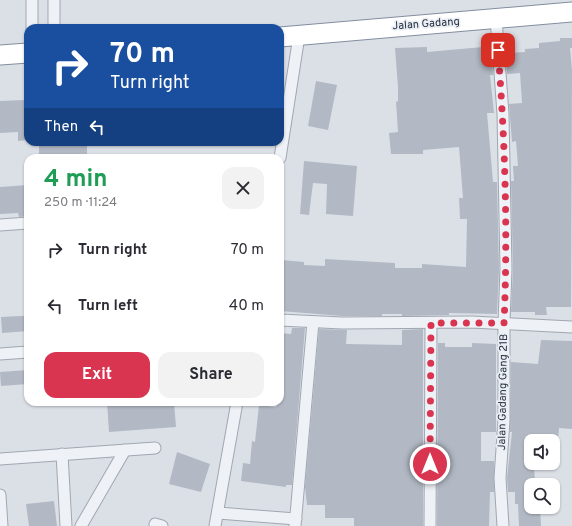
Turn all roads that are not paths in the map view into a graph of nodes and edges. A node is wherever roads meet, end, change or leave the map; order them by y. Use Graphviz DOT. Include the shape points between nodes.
graph roads {
  1 [pos="32,0"];
  2 [pos="54,0"];
  3 [pos="572,12"];
  4 [pos="496,18"];
  5 [pos="32,24"];
  6 [pos="54,24"];
  7 [pos="299,36"];
  8 [pos="284,37"];
  9 [pos="24,54"];
  10 [pos="0,55"];
  11 [pos="284,132"];
  12 [pos="24,223"];
  13 [pos="0,225"];
  14 [pos="284,320"];
  15 [pos="313,322"];
  16 [pos="431,323"];
  17 [pos="504,323"];
  18 [pos="572,327"];
  19 [pos="24,352"];
  20 [pos="0,354"];
  21 [pos="236,406"];
  22 [pos="155,448"];
  23 [pos="125,450"];
  24 [pos="62,454"];
  25 [pos="0,459"];
  26 [pos="0,495"];
  27 [pos="218,513"];
  28 [pos="295,523"];
  29 [pos="2,526"];
  30 [pos="66,526"];
  31 [pos="81,526"];
  32 [pos="215,526"];
  33 [pos="430,526"];
  34 [pos="503,526"];
  1 -- 5 [label="street"];
  2 -- 6 [label="street"];
  3 -- 4 [label="highway, Jalan Gadang"];
  4 -- 7 [label="highway, Jalan Gadang"];
  4 -- 17 [label="street, Jalan Gadang Gang 21B" via="505,163"];
  7 -- 8 [label="highway, Jalan Gadang"];
  7 -- 11 [label="street"];
  9 -- 10 [label="highway"];
  12 -- 13 [label="street"];
  14 -- 15 [label="street"];
  15 -- 16 [label="street"];
  15 -- 28 [label="street"];
  16 -- 17 [label="street"];
  16 -- 33 [label="street"];
  17 -- 18 [label="street"];
  17 -- 34 [label="street, Jalan Gadang Gang 21B" via="505,398 500,478"];
  19 -- 20 [label="street"];
  21 -- 27 [label="street"];
  22 -- 23 [label="street"];
  23 -- 24 [label="street"];
  23 -- 31 [label="street"];
  24 -- 25 [label="street"];
  24 -- 30 [label="street"];
  26 -- 29 [label="street"];
  27 -- 28 [label="street"];
  27 -- 32 [label="street"];
}
